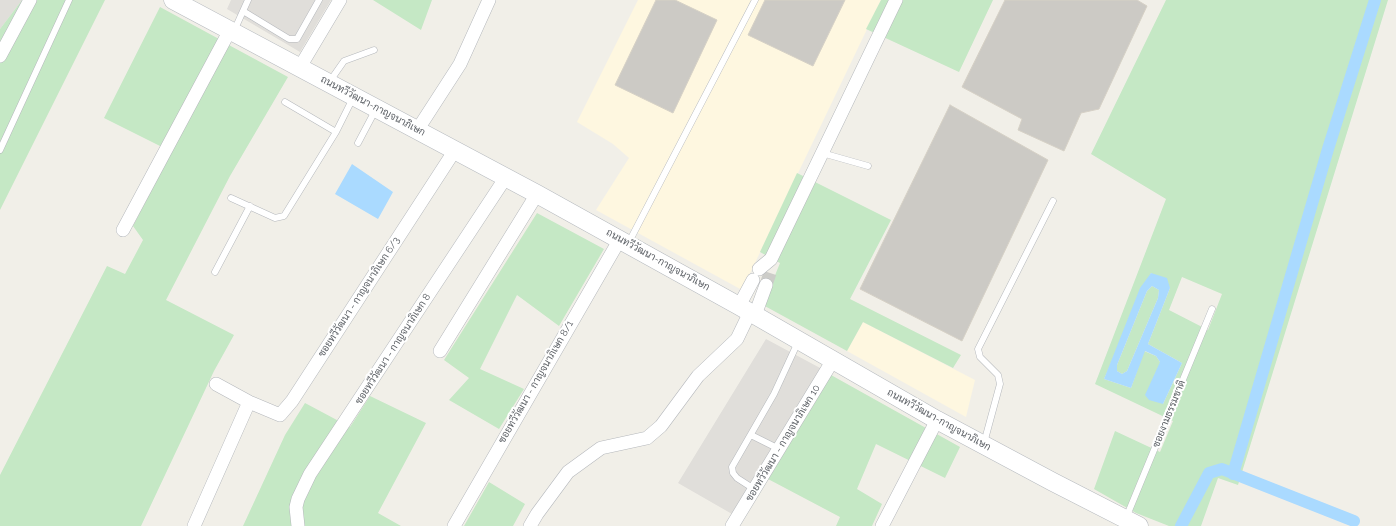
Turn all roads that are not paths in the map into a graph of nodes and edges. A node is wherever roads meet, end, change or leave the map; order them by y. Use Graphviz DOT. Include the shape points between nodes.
graph roads {
  1 [pos="30,0"];
  2 [pos="69,0"];
  3 [pos="173,0"];
  4 [pos="248,0"];
  5 [pos="319,0"];
  6 [pos="340,0"];
  7 [pos="489,0"];
  8 [pos="755,0"];
  9 [pos="896,0"];
  10 [pos="243,11"];
  11 [pos="232,31"];
  12 [pos="374,50"];
  13 [pos="0,56"];
  14 [pos="300,67"];
  15 [pos="329,82"];
  16 [pos="354,96"];
  17 [pos="285,102"];
  18 [pos="376,108"];
  19 [pos="418,129"];
  20 [pos="336,132"];
  21 [pos="358,143"];
  22 [pos="0,150"];
  23 [pos="455,150"];
  24 [pos="821,153"];
  25 [pos="868,166"];
  26 [pos="506,177"];
  27 [pos="538,194"];
  28 [pos="231,198"];
  29 [pos="1053,201"];
  30 [pos="250,206"];
  31 [pos="123,230"];
  32 [pos="624,241"];
  33 [pos="215,272"];
  34 [pos="762,277"];
  35 [pos="1212,309"];
  36 [pos="748,311"];
  37 [pos="798,341"];
  38 [pos="440,351"];
  39 [pos="833,360"];
  40 [pos="216,384"];
  41 [pos="249,402"];
  42 [pos="937,420"];
  43 [pos="751,435"];
  44 [pos="984,444"];
  45 [pos="779,449"];
  46 [pos="756,490"];
  47 [pos="1132,523"];
  48 [pos="194,526"];
  49 [pos="298,526"];
  50 [pos="454,526"];
  51 [pos="530,526"];
  52 [pos="732,526"];
  53 [pos="882,526"];
  1 -- 13 [label="street"];
  2 -- 22 [label="lane"];
  3 -- 11 [label="street, ถนนทวีวัฒนา-กาญจนาภิเษก"];
  4 -- 10 [label="lane"];
  5 -- 10 [label="lane" via="297,39 289,39"];
  6 -- 14 [label="street"];
  7 -- 19 [label="street" via="460,64"];
  8 -- 32 [label="lane"];
  9 -- 24 [label="street"];
  10 -- 11 [label="lane"];
  11 -- 14 [label="street, ถนนทวีวัฒนา-กาญจนาภิเษก"];
  11 -- 31 [label="street"];
  12 -- 15 [label="lane" via="344,61"];
  14 -- 15 [label="street, ถนนทวีวัฒนา-กาญจนาภิเษก"];
  15 -- 16 [label="street, ถนนทวีวัฒนา-กาญจนาภิเษก"];
  16 -- 18 [label="street, ถนนทวีวัฒนา-กาญจนาภิเษก"];
  16 -- 20 [label="lane"];
  17 -- 20 [label="lane"];
  18 -- 19 [label="street, ถนนทวีวัฒนา-กาญจนาภิเษก"];
  18 -- 21 [label="lane"];
  19 -- 23 [label="street, ถนนทวีวัฒนา-กาญจนาภิเษก"];
  20 -- 30 [label="lane" via="284,216 275,218"];
  23 -- 26 [label="street, ถนนทวีวัฒนา-กาญจนาภิเษก"];
  23 -- 41 [label="street, ซอยทวีวัฒนา - กาญจนาภิเษก 6/3" via="292,401 280,415"];
  24 -- 25 [label="lane"];
  24 -- 34 [label="street"];
  26 -- 27 [label="street, ถนนทวีวัฒนา-กาญจนาภิเษก"];
  26 -- 49 [label="street, ซอยทวีวัฒนา - กาญจนาภิเษก 8" via="310,474 296,507"];
  27 -- 32 [label="street, ถนนทวีวัฒนา-กาญจนาภิเษก"];
  27 -- 38 [label="street"];
  28 -- 30 [label="lane"];
  29 -- 44 [label="lane" via="978,349 980,357 998,375 1000,384"];
  30 -- 33 [label="lane"];
  32 -- 36 [label="street, ถนนทวีวัฒนา-กาญจนาภิเษก"];
  32 -- 50 [label="street, ซอยทวีวัฒนา - กาญจนาภิเษก 8/1"];
  34 -- 36 [label="street"];
  34 -- 36 [label="street"];
  35 -- 47 [label="lane, ซอยงามธรรมชาติ"];
  36 -- 37 [label="street, ถนนทวีวัฒนา-กาญจนาภิเษก"];
  36 -- 51 [label="street" via="737,338 698,376 661,426 647,438 601,448 568,472"];
  37 -- 39 [label="street, ถนนทวีวัฒนา-กาญจนาภิเษก"];
  37 -- 43 [label="lane" via="774,394"];
  39 -- 42 [label="street, ถนนทวีวัฒนา-กาญจนาภิเษก"];
  39 -- 45 [label="street, ซอยทวีวัฒนา - กาญจนาภิเษก 10"];
  40 -- 41 [label="street, ซอยทวีวัฒนา - กาญจนาภิเษก 6/3"];
  41 -- 48 [label="street"];
  42 -- 44 [label="street, ถนนทวีวัฒนา-กาญจนาภิเษก"];
  42 -- 53 [label="street"];
  43 -- 45 [label="lane"];
  43 -- 46 [label="lane" via="732,471 737,478"];
  44 -- 47 [label="street, ถนนทวีวัฒนา-กาญจนาภิเษก"];
  45 -- 46 [label="street, ซอยทวีวัฒนา - กาญจนาภิเษก 10"];
  46 -- 52 [label="street, ซอยทวีวัฒนา - กาญจนาภิเษก 10"];
}
